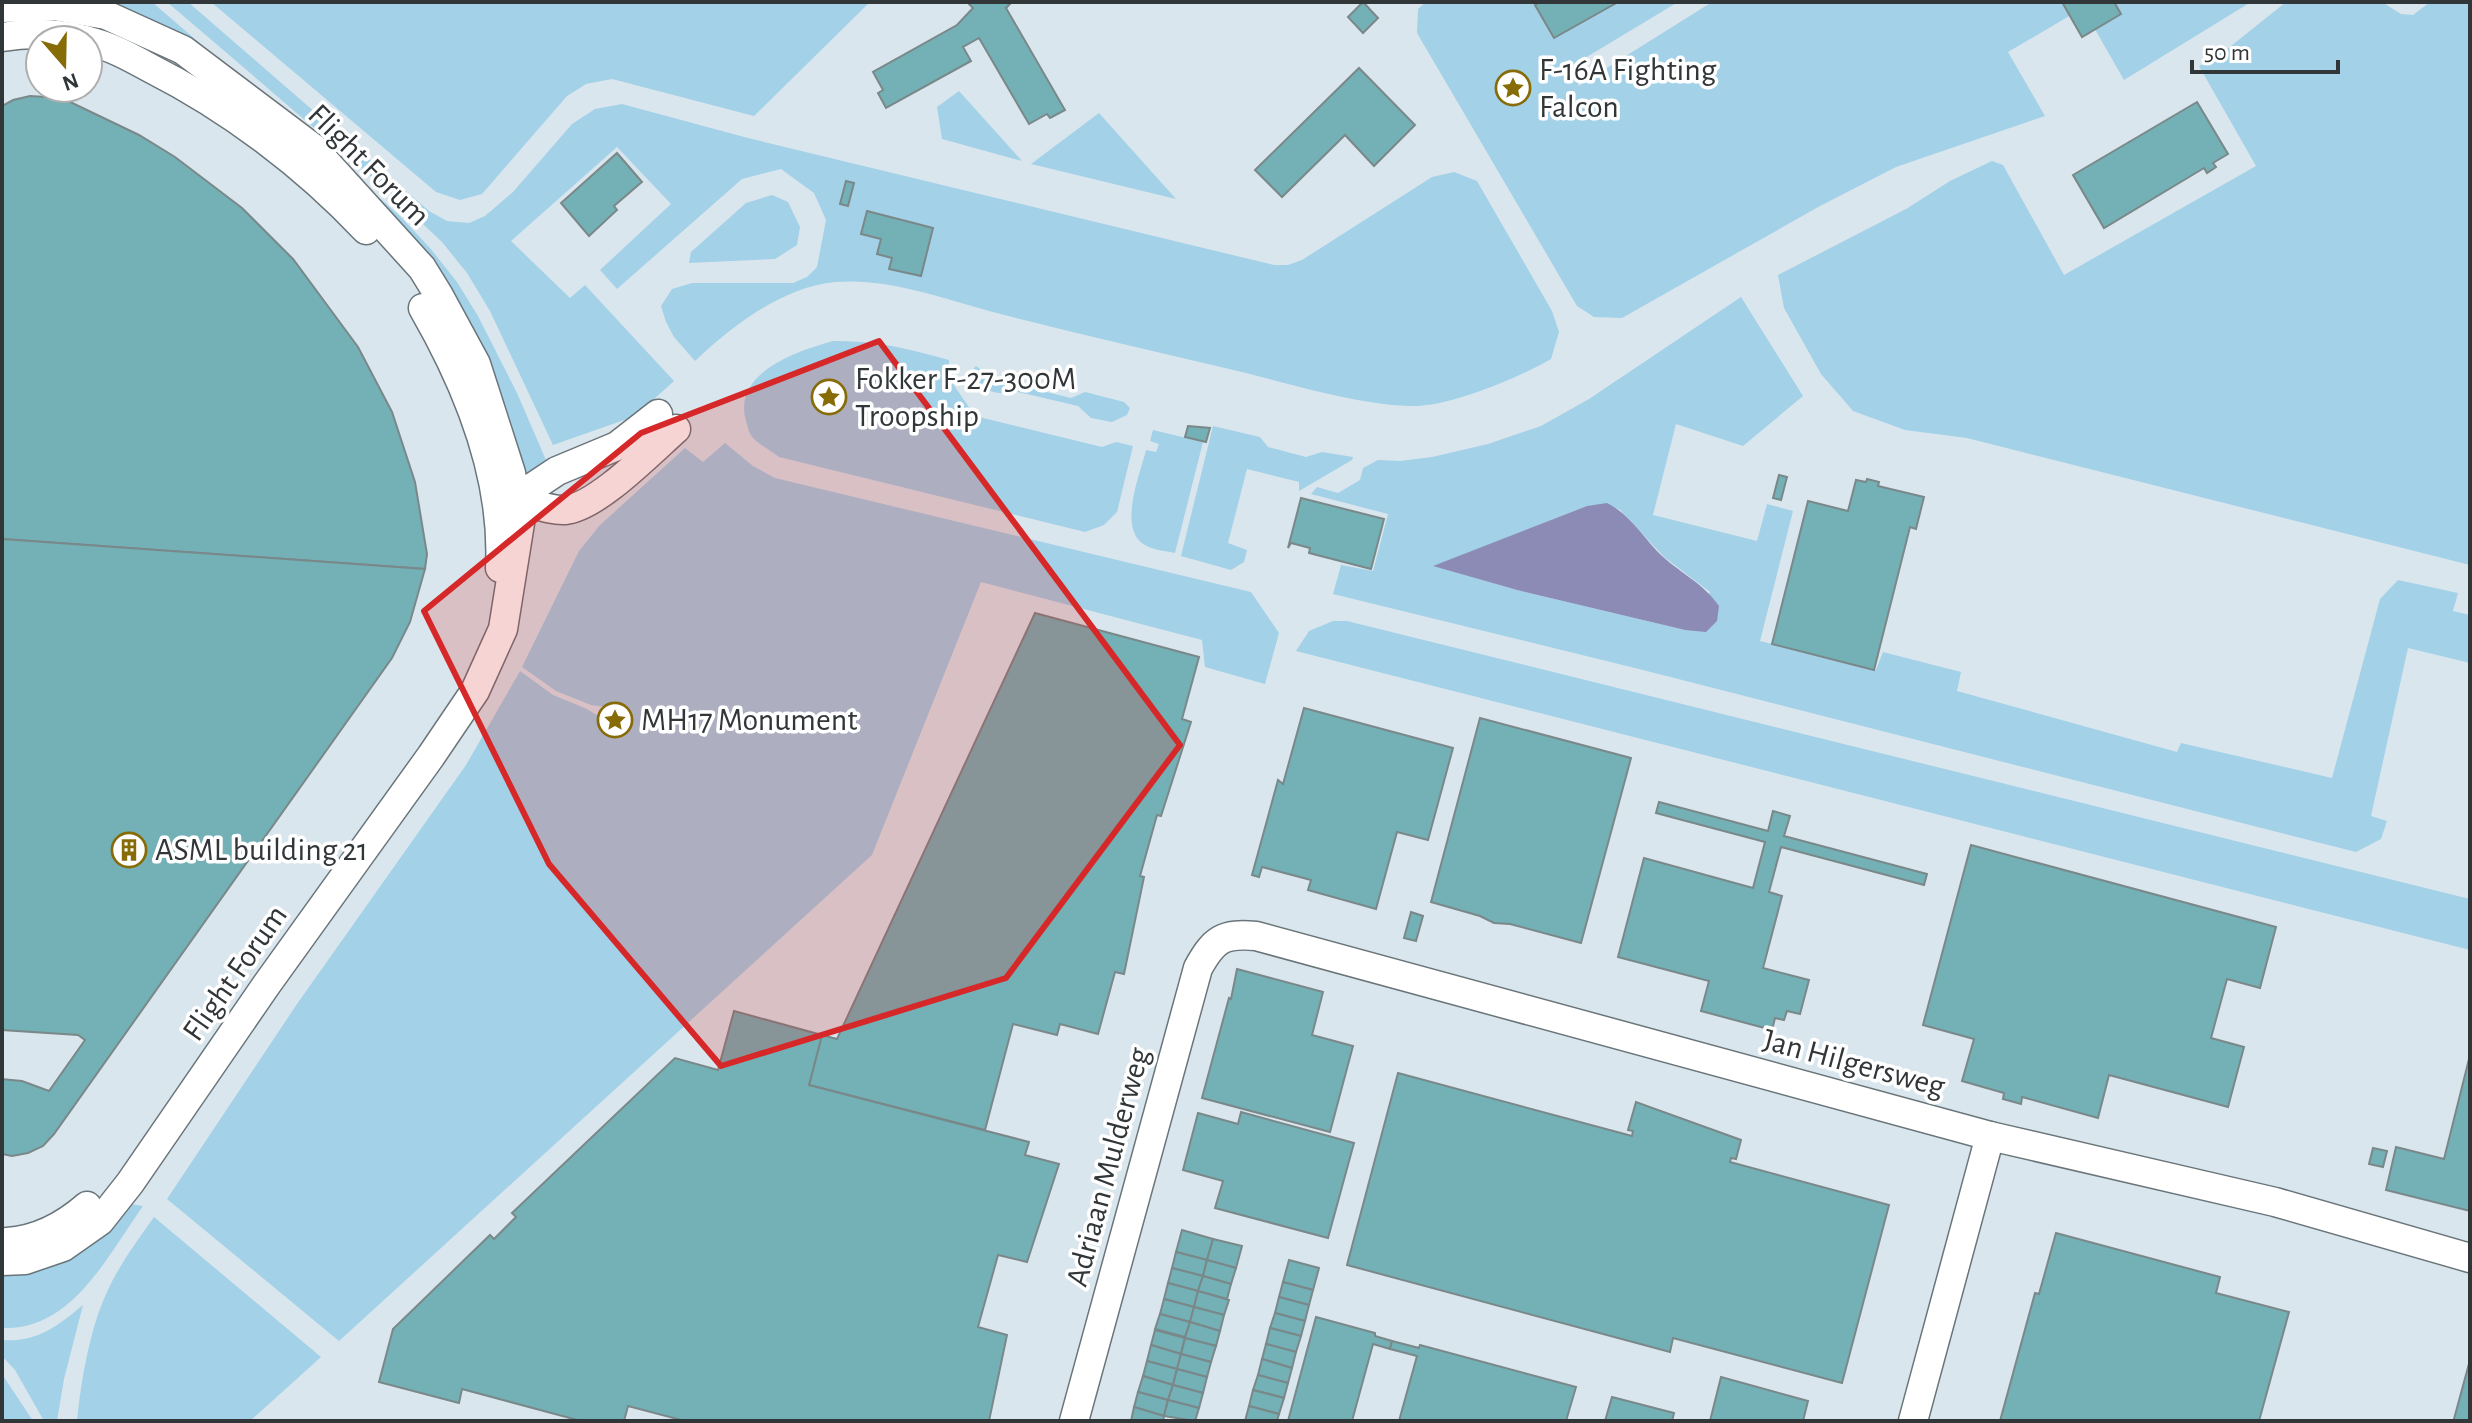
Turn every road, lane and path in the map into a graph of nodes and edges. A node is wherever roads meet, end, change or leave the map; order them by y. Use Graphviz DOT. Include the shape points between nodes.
graph roads {
  1 [pos="2,8"];
  2 [pos="24,33"];
  3 [pos="2,37"];
  4 [pos="104,47"];
  5 [pos="172,80"];
  6 [pos="228,84"];
  7 [pos="252,130"];
  8 [pos="388,255"];
  9 [pos="422,268"];
  10 [pos="422,307"];
  11 [pos="515,499"];
  12 [pos="495,634"];
  13 [pos="1222,938"];
  14 [pos="1990,1136"];
  15 [pos="2,1242"];
  16 [pos="2470,1258"];
  17 [pos="2,1261"];
  18 [pos="1074,1421"];
  19 [pos="1913,1421"];
  1 -- 6 [label="street, Flight Forum" via="54,6 106,15 183,50"];
  2 -- 3 [label="street, Flight Forum"];
  4 -- 5 [label="street, Flight Forum"];
  5 -- 6 [label="street, Flight Forum"];
  5 -- 7 [label="street, Flight Forum"];
  6 -- 7 [label="street, Flight Forum"];
  6 -- 9 [label="street, Flight Forum" via="313,148"];
  7 -- 8 [label="street, Flight Forum"];
  8 -- 9 [label="street, Flight Forum"];
  8 -- 10 [label="street, Flight Forum"];
  9 -- 10 [label="street, Flight Forum"];
  9 -- 11 [label="street, Flight Forum" via="476,364"];
  10 -- 12 [label="street, Flight Forum" via="466,393 497,501 501,552"];
  11 -- 11 [label="street" via="563,510 575,507 615,484 667,422 557,471"];
  11 -- 12 [label="street, Flight Forum" via="520,523"];
  12 -- 15 [label="street, Flight Forum" via="450,706 130,1159 67,1223 26,1241"];
  12 -- 17 [label="street, Flight Forum" via="475,691 113,1205 63,1247 25,1260"];
  13 -- 14 [label="street, Jan Hilgersweg" via="1256,936"];
  13 -- 18 [label="street, Adriaan Mulderweg" via="1198,968"];
  14 -- 16 [label="street, Jan Hilgersweg" via="2275,1202"];
  14 -- 19 [label="street"];
}
